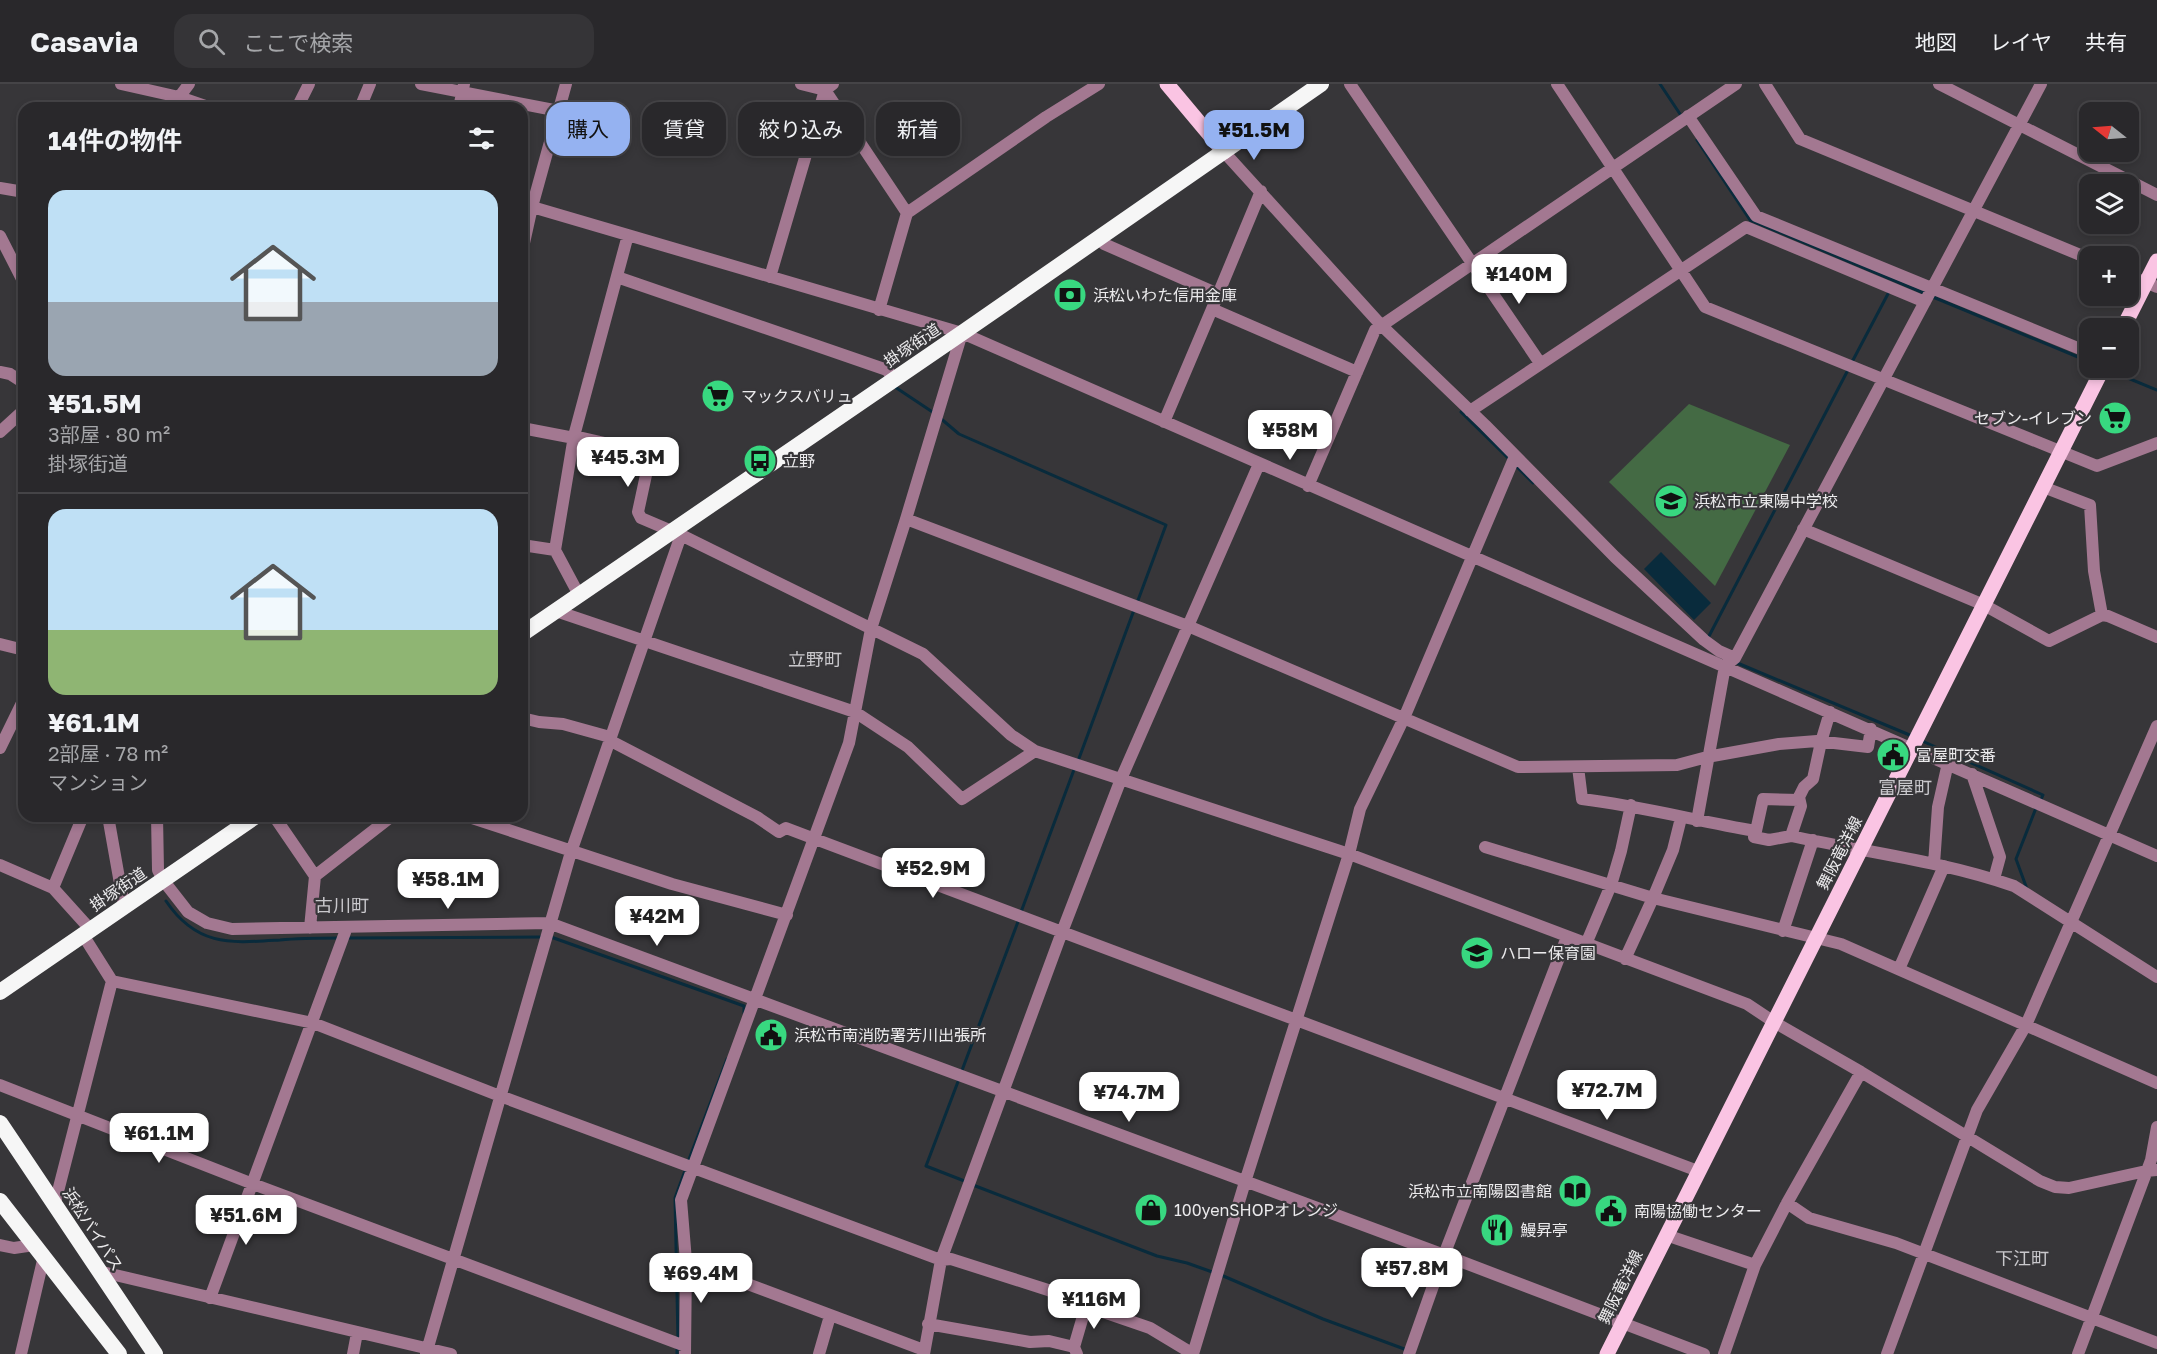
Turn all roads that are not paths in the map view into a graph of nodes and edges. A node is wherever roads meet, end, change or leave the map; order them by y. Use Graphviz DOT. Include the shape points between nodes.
graph roads {
  1 [pos="121,84"];
  2 [pos="189,84"];
  3 [pos="309,84"];
  4 [pos="369,84"];
  5 [pos="421,84"];
  6 [pos="566,84"];
  7 [pos="801,84"];
  8 [pos="1099,84"];
  9 [pos="1167,84"];
  10 [pos="1321,84"];
  11 [pos="1350,84"];
  12 [pos="1557,84"];
  13 [pos="1736,84"];
  14 [pos="1765,84"];
  15 [pos="1939,84"];
  16 [pos="2041,84"];
  17 [pos="829,87"];
  18 [pos="463,88"];
  19 [pos="178,97"];
  20 [pos="175,102"];
  21 [pos="193,102"];
  22 [pos="300,102"];
  23 [pos="362,102"];
  24 [pos="521,102"];
  25 [pos="561,102"];
  26 [pos="528,104"];
  27 [pos="546,108"];
  28 [pos="1686,118"];
  29 [pos="2020,125"];
  30 [pos="546,149"];
  31 [pos="1224,152"];
  32 [pos="1612,167"];
  33 [pos="0,188"];
  34 [pos="18,191"];
  35 [pos="1262,191"];
  36 [pos="2157,195"];
  37 [pos="528,202"];
  38 [pos="528,205"];
  39 [pos="1973,211"];
  40 [pos="907,213"];
  41 [pos="628,235"];
  42 [pos="0,236"];
  43 [pos="1100,238"];
  44 [pos="2079,254"];
  45 [pos="2157,261"];
  46 [pos="1473,263"];
  47 [pos="1681,270"];
  48 [pos="18,271"];
  49 [pos="770,277"];
  50 [pos="617,278"];
  51 [pos="2152,284"];
  52 [pos="1933,288"];
  53 [pos="1218,294"];
  54 [pos="1925,302"];
  55 [pos="1212,309"];
  56 [pos="879,310"];
  57 [pos="2130,318"];
  58 [pos="1381,325"];
  59 [pos="962,333"];
  60 [pos="2079,348"];
  61 [pos="1540,363"];
  62 [pos="0,372"];
  63 [pos="1357,372"];
  64 [pos="1882,378"];
  65 [pos="2098,378"];
  66 [pos="18,379"];
  67 [pos="892,381"];
  68 [pos="1470,411"];
  69 [pos="18,416"];
  70 [pos="1164,422"];
  71 [pos="528,429"];
  72 [pos="0,432"];
  73 [pos="574,437"];
  74 [pos="2157,443"];
  75 [pos="2060,452"];
  76 [pos="1515,456"];
  77 [pos="1258,464"];
  78 [pos="1308,486"];
  79 [pos="2043,487"];
  80 [pos="906,519"];
  81 [pos="1803,529"];
  82 [pos="677,534"];
  83 [pos="528,546"];
  84 [pos="555,550"];
  85 [pos="1472,556"];
  86 [pos="579,595"];
  87 [pos="1984,605"];
  88 [pos="556,611"];
  89 [pos="2102,615"];
  90 [pos="1188,626"];
  91 [pos="871,629"];
  92 [pos="528,630"];
  93 [pos="2157,637"];
  94 [pos="643,641"];
  95 [pos="0,644"];
  96 [pos="18,648"];
  97 [pos="1735,657"];
  98 [pos="1725,666"];
  99 [pos="18,711"];
  100 [pos="855,712"];
  101 [pos="1830,712"];
  102 [pos="1404,718"];
  103 [pos="528,719"];
  104 [pos="2157,726"];
  105 [pos="1871,729"];
  106 [pos="609,739"];
  107 [pos="1821,742"];
  108 [pos="1912,747"];
  109 [pos="0,748"];
  110 [pos="1035,751"];
  111 [pos="1707,757"];
  112 [pos="1948,763"];
  113 [pos="1578,767"];
  114 [pos="1972,774"];
  115 [pos="1121,779"];
  116 [pos="1799,800"];
  117 [pos="1631,805"];
  118 [pos="1681,818"];
  119 [pos="1697,821"];
  120 [pos="80,822"];
  121 [pos="109,822"];
  122 [pos="157,822"];
  123 [pos="247,822"];
  124 [pos="278,822"];
  125 [pos="384,822"];
  126 [pos="484,822"];
  127 [pos="1756,831"];
  128 [pos="2109,835"];
  129 [pos="1791,836"];
  130 [pos="815,839"];
  131 [pos="1813,840"];
  132 [pos="1485,847"];
  133 [pos="1860,850"];
  134 [pos="571,852"];
  135 [pos="1349,854"];
  136 [pos="2157,856"];
  137 [pos="0,865"];
  138 [pos="1939,865"];
  139 [pos="315,876"];
  140 [pos="1994,879"];
  141 [pos="163,880"];
  142 [pos="1611,885"];
  143 [pos="53,888"];
  144 [pos="1653,898"];
  145 [pos="124,906"];
  146 [pos="787,915"];
  147 [pos="549,923"];
  148 [pos="2071,923"];
  149 [pos="347,927"];
  150 [pos="310,928"];
  151 [pos="1783,931"];
  152 [pos="86,932"];
  153 [pos="1062,932"];
  154 [pos="1567,937"];
  155 [pos="1817,937"];
  156 [pos="1586,944"];
  157 [pos="1625,959"];
  158 [pos="1899,969"];
  159 [pos="2157,977"];
  160 [pos="111,981"];
  161 [pos="0,992"];
  162 [pos="755,999"];
  163 [pos="1296,1020"];
  164 [pos="1773,1022"];
  165 [pos="313,1023"];
  166 [pos="2026,1025"];
  167 [pos="1861,1072"];
  168 [pos="2157,1083"];
  169 [pos="0,1085"];
  170 [pos="1003,1092"];
  171 [pos="500,1096"];
  172 [pos="1506,1098"];
  173 [pos="76,1116"];
  174 [pos="0,1123"];
  175 [pos="2157,1127"];
  176 [pos="1968,1137"];
  177 [pos="689,1166"];
  178 [pos="2151,1170"];
  179 [pos="1698,1171"];
  180 [pos="1245,1182"];
  181 [pos="253,1184"];
  182 [pos="0,1201"];
  183 [pos="55,1203"];
  184 [pos="1787,1203"];
  185 [pos="1666,1234"];
  186 [pos="0,1245"];
  187 [pos="39,1251"];
  188 [pos="1444,1255"];
  189 [pos="1924,1255"];
  190 [pos="453,1260"];
  191 [pos="941,1260"];
  192 [pos="686,1261"];
  193 [pos="1755,1265"];
  194 [pos="98,1271"];
  195 [pos="210,1298"];
  196 [pos="1086,1306"];
  197 [pos="830,1316"];
  198 [pos="2092,1318"];
  199 [pos="1622,1323"];
  200 [pos="928,1324"];
  201 [pos="357,1333"];
  202 [pos="2157,1342"];
  203 [pos="685,1350"];
  204 [pos="1075,1350"];
  205 [pos="427,1351"];
  206 [pos="924,1352"];
  207 [pos="21,1354"];
  208 [pos="119,1354"];
  209 [pos="155,1354"];
  210 [pos="353,1354"];
  211 [pos="451,1354"];
  212 [pos="819,1354"];
  213 [pos="1193,1354"];
  214 [pos="1409,1354"];
  215 [pos="1607,1354"];
  216 [pos="1704,1354"];
  217 [pos="1724,1354"];
  218 [pos="1887,1354"];
  219 [pos="2078,1354"];
  1 -- 19 [label="street"];
  2 -- 19 [label="street"];
  3 -- 22 [label="street"];
  4 -- 23 [label="street"];
  5 -- 18 [label="street"];
  6 -- 25 [label="street"];
  7 -- 17 [label="street"];
  8 -- 40 [label="street"];
  9 -- 31 [label="main road"];
  10 -- 31 [label="highway, 掛塚街道"];
  11 -- 46 [label="street"];
  12 -- 32 [label="street"];
  13 -- 28 [label="street"];
  14 -- 39 [label="street" via="1800,139"];
  15 -- 29 [label="street"];
  16 -- 29 [label="street"];
  17 -- 40 [label="street"];
  17 -- 49 [label="street"];
  18 -- 24 [label="street"];
  19 -- 20 [label="street"];
  19 -- 21 [label="street"];
  26 -- 27 [label="street"];
  28 -- 32 [label="street"];
  28 -- 52 [label="street" via="1756,216"];
  29 -- 36 [label="street"];
  29 -- 39 [label="street"];
  30 -- 37 [label="street"];
  31 -- 35 [label="street"];
  31 -- 43 [label="highway, 掛塚街道"];
  32 -- 46 [label="street"];
  32 -- 47 [label="street"];
  33 -- 34 [label="street"];
  35 -- 53 [label="street"];
  35 -- 58 [label="street"];
  38 -- 41 [label="street"];
  39 -- 44 [label="street"];
  39 -- 52 [label="street"];
  40 -- 56 [label="street"];
  41 -- 49 [label="street"];
  41 -- 50 [label="street"];
  42 -- 48 [label="street"];
  43 -- 53 [label="street" via="1104,244"];
  43 -- 59 [label="highway, 掛塚街道"];
  45 -- 51 [label="main road"];
  46 -- 58 [label="street"];
  46 -- 61 [label="street"];
  47 -- 54 [label="street" via="1746,227"];
  47 -- 61 [label="street"];
  47 -- 64 [label="street" via="1704,307"];
  49 -- 56 [label="street"];
  50 -- 67 [label="street" via="887,370"];
  50 -- 73 [label="street"];
  51 -- 57 [label="main road"];
  52 -- 54 [label="street"];
  52 -- 60 [label="street"];
  53 -- 55 [label="street"];
  54 -- 64 [label="street"];
  55 -- 63 [label="street"];
  55 -- 70 [label="street"];
  56 -- 59 [label="street"];
  58 -- 63 [label="street" via="1374,330"];
  58 -- 68 [label="street"];
  59 -- 67 [label="highway, 掛塚街道"];
  59 -- 70 [label="street"];
  59 -- 80 [label="street"];
  61 -- 68 [label="street"];
  62 -- 66 [label="street"];
  63 -- 78 [label="street"];
  64 -- 75 [label="street"];
  64 -- 81 [label="street"];
  65 -- 75 [label="main road, 舞阪竜洋線"];
  67 -- 82 [label="highway, 掛塚街道"];
  68 -- 76 [label="street"];
  69 -- 72 [label="street"];
  70 -- 77 [label="street"];
  71 -- 73 [label="street"];
  73 -- 82 [label="street" via="639,453 646,476 641,518"];
  73 -- 84 [label="street"];
  74 -- 75 [label="street" via="2097,466"];
  75 -- 79 [label="main road, 舞阪竜洋線"];
  76 -- 85 [label="street"];
  76 -- 97 [label="street" via="1704,640"];
  77 -- 78 [label="street"];
  77 -- 90 [label="street"];
  78 -- 85 [label="street"];
  79 -- 87 [label="main road, 舞阪竜洋線"];
  79 -- 89 [label="street" via="2090,505 2094,572"];
  80 -- 90 [label="street"];
  80 -- 91 [label="street"];
  81 -- 87 [label="street"];
  81 -- 97 [label="street"];
  82 -- 86 [label="highway, 掛塚街道"];
  82 -- 91 [label="street"];
  82 -- 94 [label="street"];
  83 -- 84 [label="street"];
  84 -- 86 [label="street"];
  85 -- 98 [label="street"];
  85 -- 102 [label="street"];
  86 -- 88 [label="highway, 掛塚街道"];
  87 -- 89 [label="street" via="2049,640"];
  87 -- 108 [label="main road, 舞阪竜洋線"];
  88 -- 92 [label="highway, 掛塚街道"];
  88 -- 94 [label="street"];
  89 -- 93 [label="street"];
  90 -- 102 [label="street"];
  90 -- 115 [label="street"];
  91 -- 100 [label="street"];
  91 -- 110 [label="street" via="923,654 1011,735"];
  94 -- 100 [label="street"];
  94 -- 106 [label="street"];
  95 -- 96 [label="street"];
  97 -- 98 [label="street"];
  98 -- 101 [label="street"];
  98 -- 111 [label="street"];
  99 -- 109 [label="street"];
  100 -- 110 [label="street" via="908,747 962,799"];
  100 -- 130 [label="street" via="849,743"];
  101 -- 105 [label="street"];
  101 -- 107 [label="street"];
  102 -- 113 [label="street" via="1518,767"];
  102 -- 135 [label="street" via="1360,809"];
  103 -- 106 [label="street" via="563,724"];
  104 -- 128 [label="street"];
  105 -- 107 [label="street" via="1868,747"];
  105 -- 108 [label="street"];
  106 -- 130 [label="street" via="738,806 778,832 786,828"];
  106 -- 134 [label="street"];
  107 -- 111 [label="street" via="1779,744"];
  107 -- 116 [label="street" via="1814,779 1804,787"];
  108 -- 112 [label="street"];
  108 -- 133 [label="main road, 舞阪竜洋線"];
  110 -- 115 [label="street"];
  111 -- 113 [label="street" via="1677,765"];
  111 -- 119 [label="street"];
  112 -- 114 [label="street"];
  112 -- 138 [label="street" via="1938,807"];
  113 -- 117 [label="street" via="1582,799"];
  114 -- 128 [label="street"];
  114 -- 140 [label="street" via="2000,857"];
  115 -- 135 [label="street"];
  115 -- 153 [label="street"];
  116 -- 127 [label="street" via="1763,799"];
  116 -- 129 [label="street" via="1801,806"];
  117 -- 118 [label="street"];
  117 -- 142 [label="street"];
  118 -- 119 [label="street"];
  118 -- 144 [label="street" via="1673,850"];
  119 -- 127 [label="street"];
  120 -- 143 [label="street"];
  121 -- 145 [label="street"];
  122 -- 141 [label="street" via="158,870"];
  123 -- 141 [label="highway, 掛塚街道"];
  124 -- 139 [label="street"];
  125 -- 139 [label="street"];
  126 -- 134 [label="street"];
  127 -- 129 [label="street" via="1754,837 1769,840"];
  128 -- 136 [label="street"];
  128 -- 148 [label="street"];
  129 -- 131 [label="street"];
  130 -- 146 [label="street"];
  130 -- 153 [label="street"];
  131 -- 133 [label="street"];
  131 -- 151 [label="street"];
  132 -- 142 [label="street"];
  133 -- 138 [label="street"];
  133 -- 155 [label="main road, 舞阪竜洋線"];
  134 -- 146 [label="street"];
  134 -- 147 [label="street"];
  135 -- 154 [label="street"];
  135 -- 163 [label="street"];
  137 -- 143 [label="street"];
  138 -- 140 [label="street"];
  138 -- 158 [label="street"];
  139 -- 150 [label="street"];
  140 -- 148 [label="street" via="2014,886"];
  141 -- 145 [label="highway, 掛塚街道"];
  141 -- 150 [label="street" via="188,912 207,923 232,929"];
  142 -- 144 [label="street"];
  142 -- 156 [label="street"];
  143 -- 152 [label="street"];
  144 -- 151 [label="street"];
  144 -- 157 [label="street"];
  145 -- 152 [label="highway, 掛塚街道"];
  146 -- 162 [label="street"];
  147 -- 149 [label="street"];
  147 -- 162 [label="street"];
  147 -- 171 [label="street"];
  148 -- 159 [label="street"];
  148 -- 166 [label="street"];
  149 -- 150 [label="street"];
  149 -- 165 [label="street"];
  151 -- 155 [label="street"];
  152 -- 160 [label="street"];
  152 -- 161 [label="highway, 掛塚街道"];
  153 -- 163 [label="street"];
  153 -- 170 [label="street"];
  154 -- 156 [label="street"];
  154 -- 172 [label="street"];
  155 -- 158 [label="street"];
  155 -- 164 [label="main road, 舞阪竜洋線"];
  156 -- 157 [label="street"];
  157 -- 164 [label="street" via="1747,1004"];
  158 -- 166 [label="street"];
  160 -- 165 [label="street"];
  160 -- 173 [label="street"];
  162 -- 170 [label="street"];
  162 -- 177 [label="street"];
  163 -- 172 [label="street"];
  163 -- 180 [label="street"];
  164 -- 167 [label="street"];
  164 -- 179 [label="main road, 舞阪竜洋線"];
  165 -- 171 [label="street"];
  165 -- 181 [label="street"];
  166 -- 168 [label="street"];
  166 -- 176 [label="street" via="1977,1110"];
  167 -- 176 [label="street"];
  167 -- 184 [label="street"];
  169 -- 173 [label="street"];
  170 -- 180 [label="street"];
  170 -- 191 [label="street"];
  171 -- 177 [label="street"];
  171 -- 190 [label="street"];
  172 -- 179 [label="street"];
  172 -- 188 [label="street"];
  173 -- 181 [label="street"];
  173 -- 183 [label="street"];
  174 -- 183 [label="highway, 浜松バイパス"];
  175 -- 178 [label="street"];
  176 -- 178 [label="street" via="2040,1181 2055,1186 2069,1188"];
  176 -- 189 [label="street"];
  177 -- 191 [label="street"];
  177 -- 192 [label="street" via="681,1200"];
  178 -- 198 [label="street"];
  179 -- 185 [label="main road, 舞阪竜洋線"];
  180 -- 188 [label="street"];
  180 -- 213 [label="street"];
  181 -- 190 [label="street"];
  181 -- 195 [label="street"];
  182 -- 187 [label="highway"];
  183 -- 194 [label="highway, 浜松バイパス"];
  184 -- 189 [label="street" via="1809,1218"];
  184 -- 193 [label="street"];
  185 -- 193 [label="street"];
  185 -- 199 [label="main road, 舞阪竜洋線"];
  186 -- 187 [label="street"];
  187 -- 207 [label="street"];
  187 -- 208 [label="highway"];
  188 -- 199 [label="street"];
  188 -- 214 [label="street"];
  189 -- 198 [label="street"];
  189 -- 218 [label="street"];
  190 -- 203 [label="street"];
  190 -- 205 [label="street"];
  191 -- 196 [label="street" via="951,1259 999,1274"];
  191 -- 200 [label="street"];
  192 -- 197 [label="street"];
  192 -- 203 [label="street"];
  193 -- 217 [label="street"];
  194 -- 195 [label="street"];
  194 -- 209 [label="highway, 浜松バイパス"];
  195 -- 201 [label="street"];
  196 -- 204 [label="street"];
  196 -- 213 [label="street" via="1150,1328"];
  197 -- 206 [label="street"];
  197 -- 212 [label="street"];
  198 -- 202 [label="street"];
  198 -- 219 [label="street"];
  199 -- 215 [label="main road, 舞阪竜洋線"];
  199 -- 216 [label="street"];
  200 -- 204 [label="street" via="1030,1342 1049,1341"];
  200 -- 206 [label="street"];
  201 -- 205 [label="street"];
  201 -- 210 [label="street"];
  205 -- 211 [label="street"];
}
